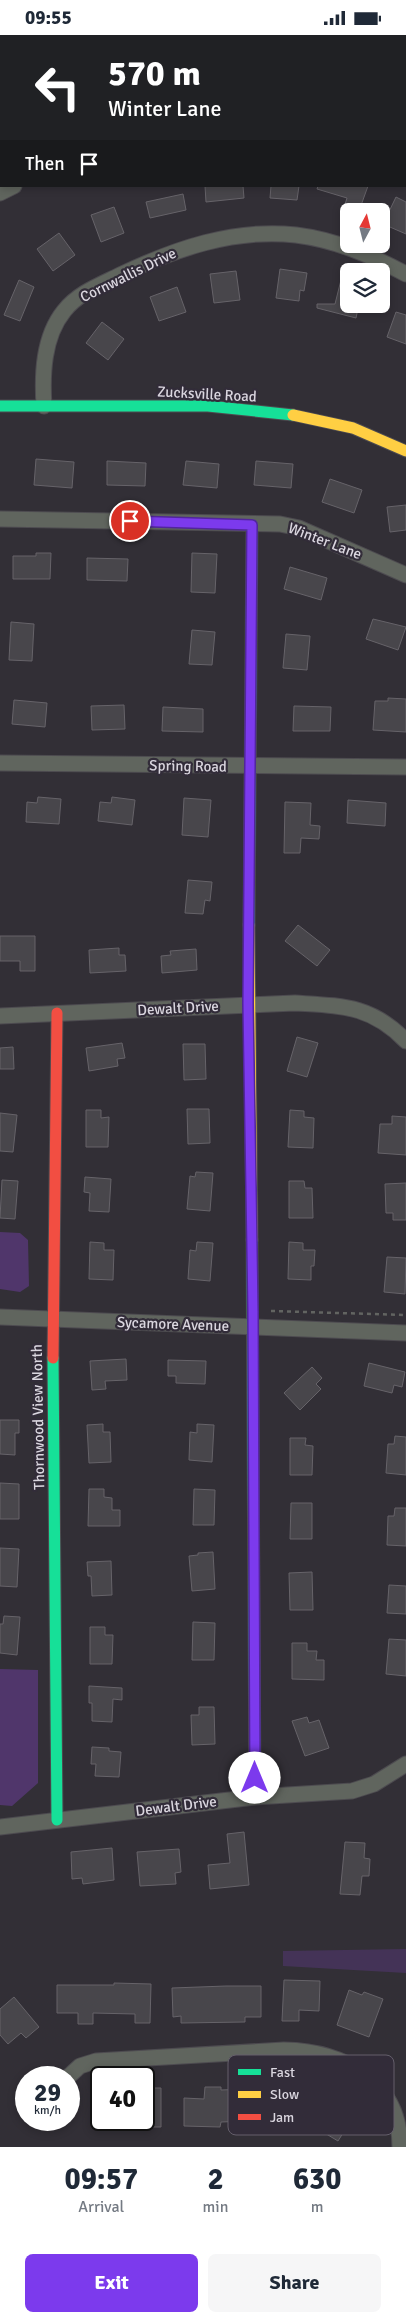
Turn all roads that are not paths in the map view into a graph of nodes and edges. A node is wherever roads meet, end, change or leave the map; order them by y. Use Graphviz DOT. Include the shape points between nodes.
graph roads {
  1 [pos="12,187"];
  2 [pos="0,193"];
  3 [pos="406,274"];
  4 [pos="0,406"];
  5 [pos="44,406"];
  6 [pos="406,451"];
  7 [pos="0,519"];
  8 [pos="252,525"];
  9 [pos="406,575"];
  10 [pos="0,763"];
  11 [pos="250,767"];
  12 [pos="406,767"];
  13 [pos="248,1004"];
  14 [pos="57,1013"];
  15 [pos="0,1016"];
  16 [pos="406,1041"];
  17 [pos="0,1317"];
  18 [pos="52,1319"];
  19 [pos="253,1327"];
  20 [pos="406,1333"];
  21 [pos="406,1764"];
  22 [pos="255,1797"];
  23 [pos="57,1821"];
  24 [pos="0,1827"];
  25 [pos="323,2055"];
  26 [pos="80,2066"];
  27 [pos="394,2112"];
  28 [pos="400,2147"];
  1 -- 2 [label="street"];
  3 -- 5 [label="street, Cornwallis Drive" via="368,254 329,241 294,235 216,239 176,251 78,296 62,313 44,360"];
  4 -- 5 [label="street, Zucksville Road"];
  5 -- 6 [label="street, Zucksville Road" via="208,406 283,413 353,428"];
  7 -- 8 [label="street, Winter Lane"];
  8 -- 9 [label="street, Winter Lane" via="280,524 299,528"];
  8 -- 11 [label="street"];
  10 -- 11 [label="street, Spring Road"];
  11 -- 12 [label="street, Spring Road"];
  11 -- 13 [label="street"];
  13 -- 14 [label="street, Dewalt Drive"];
  13 -- 16 [label="street, Dewalt Drive" via="295,1003 351,1008 369,1013"];
  13 -- 19 [label="street"];
  14 -- 15 [label="street, Dewalt Drive"];
  14 -- 18 [label="street, Thornwood View North"];
  17 -- 18 [label="street, Sycamore Avenue"];
  18 -- 19 [label="street, Sycamore Avenue"];
  18 -- 23 [label="street, Thornwood View North"];
  19 -- 20 [label="street, Sycamore Avenue"];
  19 -- 22 [label="street"];
  21 -- 22 [label="street, Dewalt Drive" via="374,1784 352,1791"];
  22 -- 23 [label="street, Dewalt Drive"];
  23 -- 24 [label="street, Dewalt Drive"];
  25 -- 26 [label="street" via="284,2050 96,2061"];
  27 -- 28 [label="street"];
}
